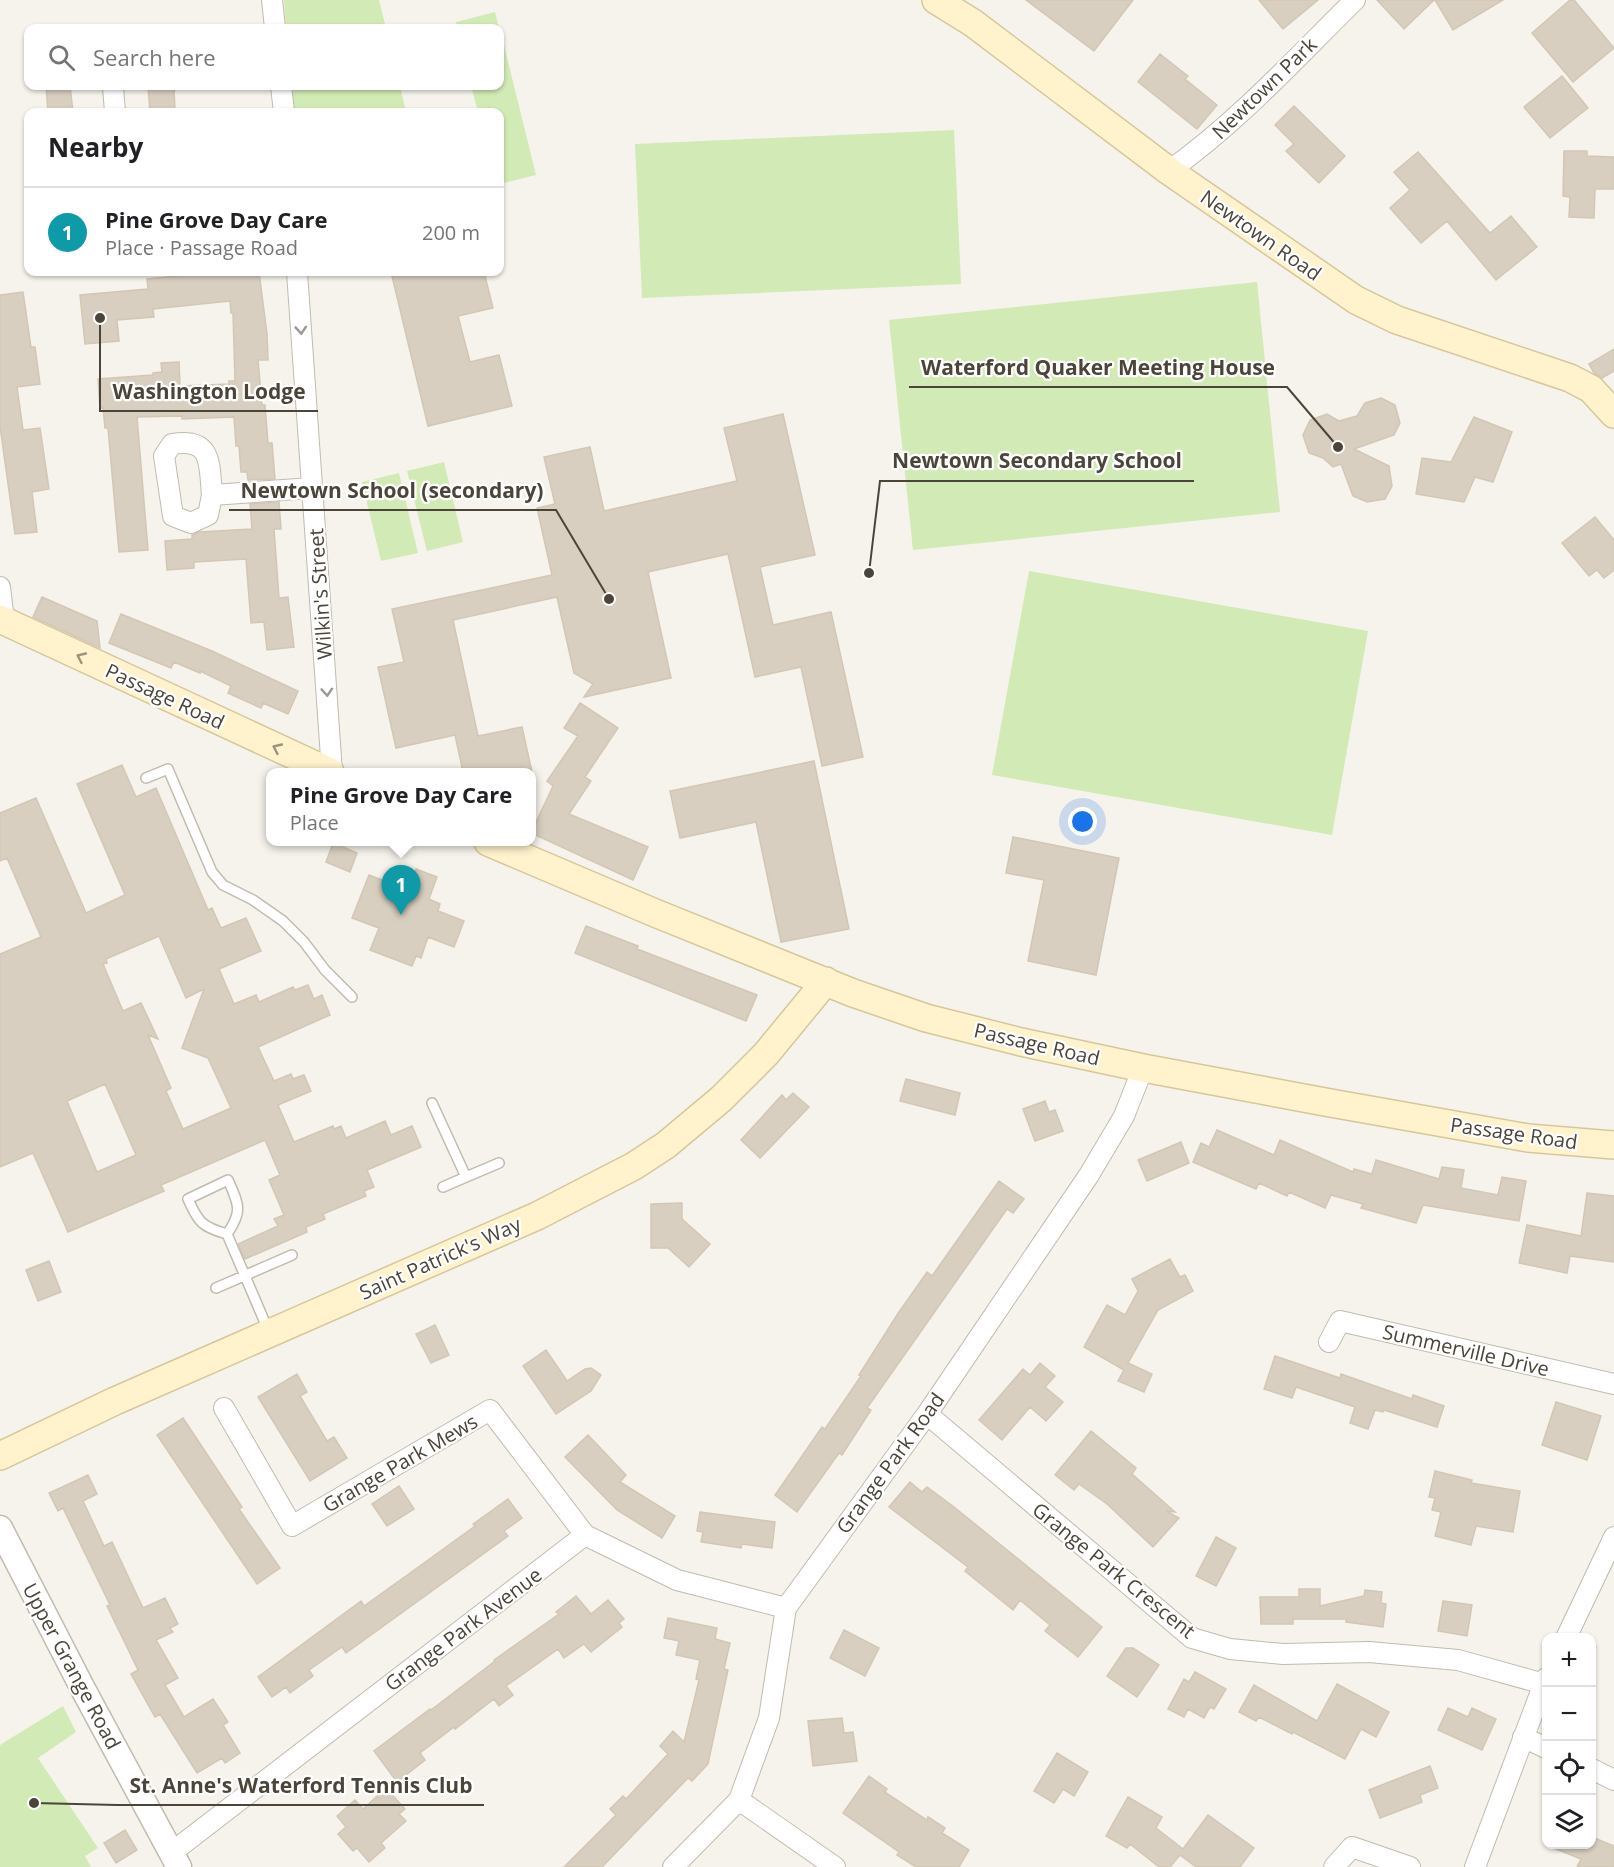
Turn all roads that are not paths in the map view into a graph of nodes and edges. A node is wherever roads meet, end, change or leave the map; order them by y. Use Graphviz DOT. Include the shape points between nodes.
graph roads {
  1 [pos="272,0"];
  2 [pos="936,0"];
  3 [pos="1355,0"];
  4 [pos="275,24"];
  5 [pos="113,90"];
  6 [pos="281,90"];
  7 [pos="115,108"];
  8 [pos="284,108"];
  9 [pos="1169,171"];
  10 [pos="297,276"];
  11 [pos="1614,414"];
  12 [pos="312,488"];
  13 [pos="212,495"];
  14 [pos="0,587"];
  15 [pos="2,620"];
  16 [pos="322,768"];
  17 [pos="331,768"];
  18 [pos="146,778"];
  19 [pos="497,846"];
  20 [pos="826,981"];
  21 [pos="352,997"];
  22 [pos="1143,1068"];
  23 [pos="432,1103"];
  24 [pos="1614,1145"];
  25 [pos="499,1163"];
  26 [pos="466,1177"];
  27 [pos="443,1187"];
  28 [pos="227,1234"];
  29 [pos="292,1255"];
  30 [pos="244,1275"];
  31 [pos="216,1288"];
  32 [pos="270,1334"];
  33 [pos="1329,1342"];
  34 [pos="1614,1384"];
  35 [pos="224,1408"];
  36 [pos="927,1414"];
  37 [pos="0,1456"];
  38 [pos="0,1528"];
  39 [pos="585,1535"];
  40 [pos="1614,1537"];
  41 [pos="786,1608"];
  42 [pos="1568,1633"];
  43 [pos="1542,1680"];
  44 [pos="1543,1687"];
  45 [pos="1523,1737"];
  46 [pos="1542,1746"];
  47 [pos="1596,1771"];
  48 [pos="1614,1780"];
  49 [pos="738,1800"];
  50 [pos="175,1860"];
  51 [pos="673,1867"];
  52 [pos="835,1867"];
  53 [pos="1334,1867"];
  54 [pos="1410,1867"];
  55 [pos="1475,1867"];
  1 -- 4 [label="street"];
  2 -- 9 [label="main road, Newtown Road" via="973,23"];
  3 -- 9 [label="street, Newtown Park" via="1214,138"];
  5 -- 7 [label="street"];
  6 -- 8 [label="street"];
  9 -- 11 [label="main road, Newtown Road" via="1370,309 1570,378 1591,389"];
  10 -- 12 [label="street, Wilkin's Street, one-way"];
  12 -- 13 [label="street"];
  12 -- 17 [label="street, Wilkin's Street, one-way"];
  14 -- 15 [label="street"];
  16 -- 15 [label="main road, Passage Road, one-way"];
  18 -- 21 [label="lane" via="168,769 212,872 223,885 254,900 283,921"];
  19 -- 20 [label="main road, Passage Road"];
  20 -- 22 [label="main road, Passage Road" via="926,1018"];
  20 -- 32 [label="main road, Saint Patrick's Way" via="780,1038 721,1099 652,1154 537,1216"];
  22 -- 24 [label="main road, Passage Road" via="1498,1133"];
  22 -- 36 [label="street, Grange Park Road" via="1110,1142"];
  23 -- 26 [label="lane"];
  25 -- 26 [label="lane"];
  26 -- 27 [label="lane"];
  28 -- 28 [label="lane" via="239,1210 228,1180 188,1199 203,1225"];
  28 -- 30 [label="lane"];
  29 -- 30 [label="lane"];
  30 -- 31 [label="lane"];
  30 -- 32 [label="lane"];
  32 -- 37 [label="main road, Saint Patrick's Way" via="76,1418"];
  33 -- 34 [label="street, Summerville Drive" via="1340,1321"];
  35 -- 39 [label="street, Grange Park Mews" via="292,1526 490,1410"];
  36 -- 41 [label="street, Grange Park Road"];
  36 -- 43 [label="street, Grange Park Crescent" via="1192,1638 1230,1649 1283,1654 1369,1652 1458,1660"];
  38 -- 50 [label="street, Upper Grange Road"];
  39 -- 41 [label="street" via="677,1580"];
  39 -- 50 [label="street, Grange Park Avenue"];
  40 -- 42 [label="street"];
  41 -- 49 [label="street, Grange Park Road" via="769,1718"];
  44 -- 45 [label="street"];
  45 -- 46 [label="street"];
  45 -- 55 [label="street"];
  47 -- 48 [label="street"];
  49 -- 51 [label="street, Grange Park Road"];
  49 -- 52 [label="street"];
  53 -- 54 [label="street" via="1352,1846"];
}
